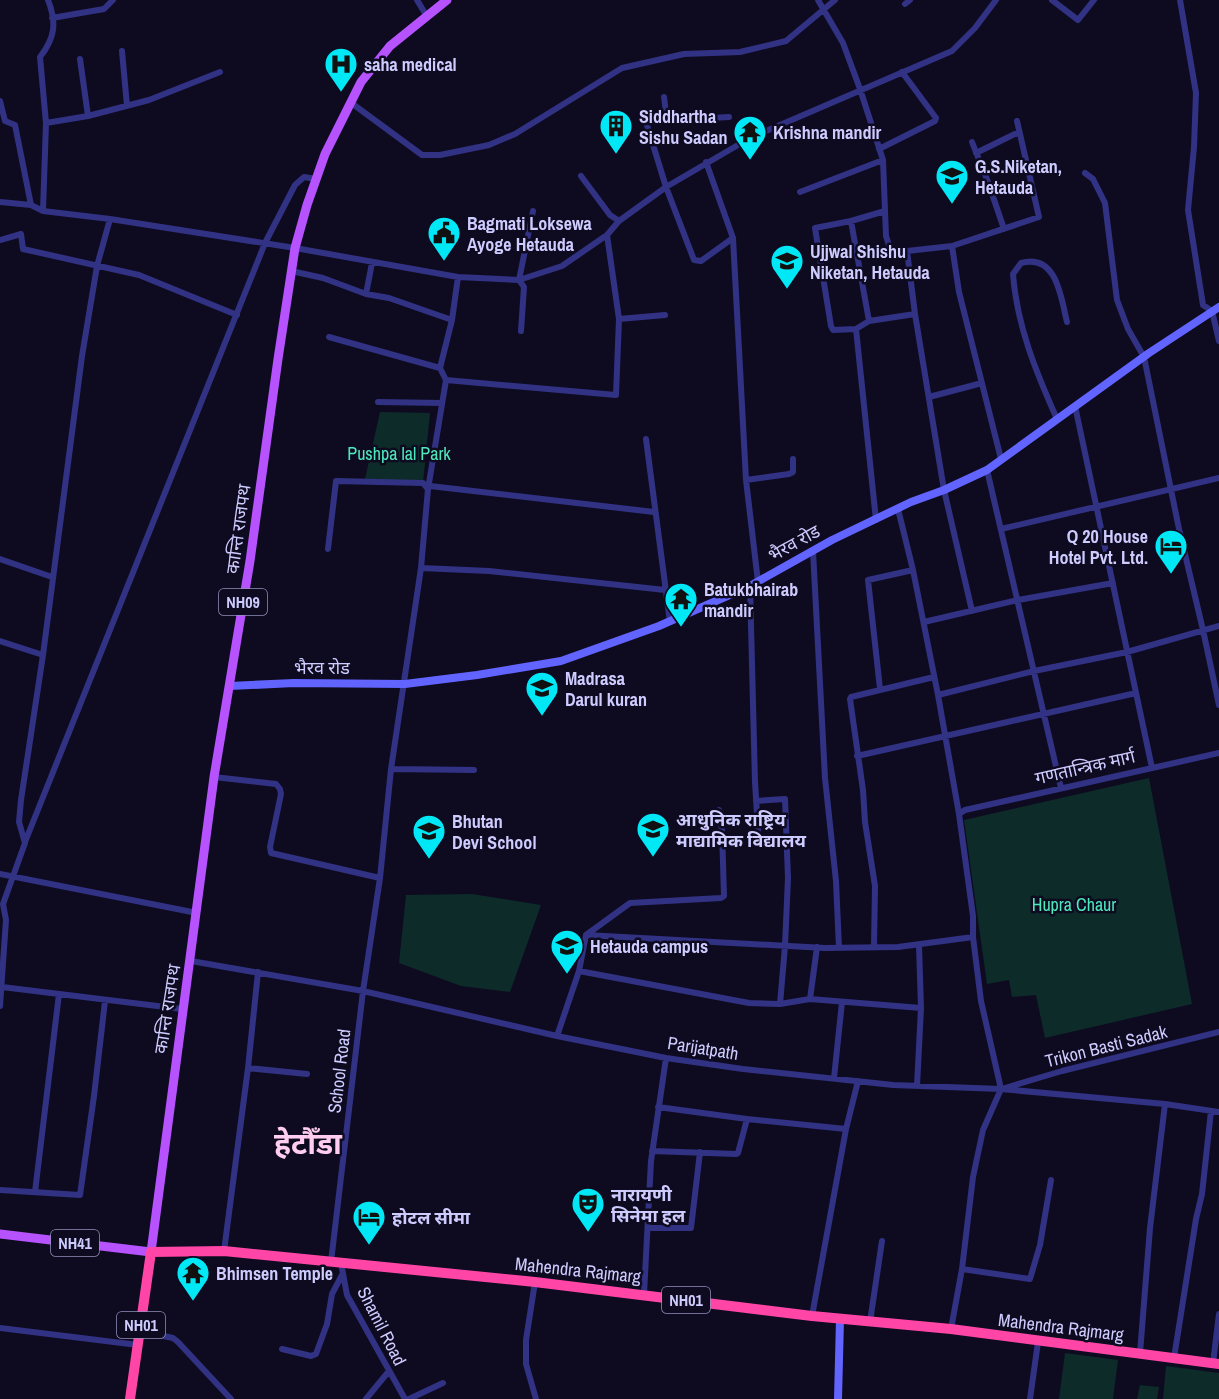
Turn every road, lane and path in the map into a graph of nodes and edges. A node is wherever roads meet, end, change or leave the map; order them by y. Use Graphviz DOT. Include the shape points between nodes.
graph roads {
  1 [pos="48,0"];
  2 [pos="113,0"];
  3 [pos="417,0"];
  4 [pos="447,0"];
  5 [pos="818,0"];
  6 [pos="835,0"];
  7 [pos="996,0"];
  8 [pos="1052,0"];
  9 [pos="1094,0"];
  10 [pos="1180,0"];
  11 [pos="822,9"];
  12 [pos="426,15"];
  13 [pos="52,18"];
  14 [pos="122,51"];
  15 [pos="80,59"];
  16 [pos="220,72"];
  17 [pos="902,72"];
  18 [pos="860,89"];
  19 [pos="664,97"];
  20 [pos="0,101"];
  21 [pos="350,102"];
  22 [pos="127,106"];
  23 [pos="88,116"];
  24 [pos="729,117"];
  25 [pos="667,121"];
  26 [pos="1017,121"];
  27 [pos="46,123"];
  28 [pos="1019,132"];
  29 [pos="972,142"];
  30 [pos="879,149"];
  31 [pos="976,153"];
  32 [pos="883,160"];
  33 [pos="706,162"];
  34 [pos="1085,173"];
  35 [pos="581,176"];
  36 [pos="316,179"];
  37 [pos="666,187"];
  38 [pos="800,192"];
  39 [pos="0,202"];
  40 [pos="31,205"];
  41 [pos="43,212"];
  42 [pos="533,212"];
  43 [pos="885,212"];
  44 [pos="110,219"];
  45 [pos="851,221"];
  46 [pos="619,222"];
  47 [pos="1004,229"];
  48 [pos="607,235"];
  49 [pos="733,238"];
  50 [pos="0,240"];
  51 [pos="265,243"];
  52 [pos="952,246"];
  53 [pos="295,248"];
  54 [pos="907,251"];
  55 [pos="372,263"];
  56 [pos="97,266"];
  57 [pos="291,271"];
  58 [pos="458,277"];
  59 [pos="519,280"];
  60 [pos="366,294"];
  61 [pos="1216,309"];
  62 [pos="915,314"];
  63 [pos="237,315"];
  64 [pos="665,315"];
  65 [pos="619,318"];
  66 [pos="452,320"];
  67 [pos="869,321"];
  68 [pos="1067,322"];
  69 [pos="856,329"];
  70 [pos="521,331"];
  71 [pos="329,337"];
  72 [pos="1219,341"];
  73 [pos="1144,357"];
  74 [pos="440,368"];
  75 [pos="446,380"];
  76 [pos="982,383"];
  77 [pos="929,397"];
  78 [pos="378,402"];
  79 [pos="442,403"];
  80 [pos="1076,406"];
  81 [pos="1057,419"];
  82 [pos="646,439"];
  83 [pos="793,459"];
  84 [pos="1000,459"];
  85 [pos="987,470"];
  86 [pos="1219,478"];
  87 [pos="746,480"];
  88 [pos="429,487"];
  89 [pos="1171,489"];
  90 [pos="944,490"];
  91 [pos="1096,506"];
  92 [pos="898,509"];
  93 [pos="654,512"];
  94 [pos="876,521"];
  95 [pos="1001,529"];
  96 [pos="328,549"];
  97 [pos="813,550"];
  98 [pos="0,559"];
  99 [pos="421,568"];
  100 [pos="913,570"];
  101 [pos="52,578"];
  102 [pos="1113,583"];
  103 [pos="754,584"];
  104 [pos="665,590"];
  105 [pos="1018,600"];
  106 [pos="972,611"];
  107 [pos="670,622"];
  108 [pos="924,622"];
  109 [pos="1219,626"];
  110 [pos="1203,630"];
  111 [pos="0,641"];
  112 [pos="1127,652"];
  113 [pos="44,655"];
  114 [pos="1034,671"];
  115 [pos="934,677"];
  116 [pos="405,684"];
  117 [pos="230,686"];
  118 [pos="880,689"];
  119 [pos="1136,693"];
  120 [pos="939,695"];
  121 [pos="1219,705"];
  122 [pos="1044,715"];
  123 [pos="945,736"];
  124 [pos="1219,753"];
  125 [pos="857,756"];
  126 [pos="1152,768"];
  127 [pos="391,769"];
  128 [pos="474,770"];
  129 [pos="214,777"];
  130 [pos="1061,788"];
  131 [pos="756,801"];
  132 [pos="719,810"];
  133 [pos="959,814"];
  134 [pos="758,830"];
  135 [pos="25,843"];
  136 [pos="0,874"];
  137 [pos="12,877"];
  138 [pos="380,878"];
  139 [pos="2,906"];
  140 [pos="197,913"];
  141 [pos="586,935"];
  142 [pos="973,937"];
  143 [pos="919,945"];
  144 [pos="785,946"];
  145 [pos="874,947"];
  146 [pos="818,948"];
  147 [pos="840,948"];
  148 [pos="191,961"];
  149 [pos="579,970"];
  150 [pos="258,972"];
  151 [pos="2,987"];
  152 [pos="363,991"];
  153 [pos="59,994"];
  154 [pos="810,999"];
  155 [pos="105,1001"];
  156 [pos="842,1002"];
  157 [pos="780,1004"];
  158 [pos="0,1006"];
  159 [pos="921,1008"];
  160 [pos="182,1009"];
  161 [pos="1219,1032"];
  162 [pos="557,1036"];
  163 [pos="666,1058"];
  164 [pos="248,1068"];
  165 [pos="307,1074"];
  166 [pos="834,1078"];
  167 [pos="858,1081"];
  168 [pos="917,1086"];
  169 [pos="1001,1089"];
  170 [pos="1165,1104"];
  171 [pos="658,1107"];
  172 [pos="1210,1111"];
  173 [pos="1219,1112"];
  174 [pos="747,1119"];
  175 [pos="846,1129"];
  176 [pos="652,1151"];
  177 [pos="700,1152"];
  178 [pos="1051,1180"];
  179 [pos="0,1190"];
  180 [pos="35,1192"];
  181 [pos="648,1228"];
  182 [pos="0,1234"];
  183 [pos="882,1241"];
  184 [pos="224,1251"];
  185 [pos="151,1252"];
  186 [pos="336,1262"];
  187 [pos="963,1269"];
  188 [pos="342,1275"];
  189 [pos="535,1282"];
  190 [pos="644,1294"];
  191 [pos="1219,1314"];
  192 [pos="812,1316"];
  193 [pos="840,1319"];
  194 [pos="870,1322"];
  195 [pos="0,1328"];
  196 [pos="951,1329"];
  197 [pos="140,1331"];
  198 [pos="1038,1342"];
  199 [pos="138,1345"];
  200 [pos="282,1349"];
  201 [pos="1140,1353"];
  202 [pos="1174,1358"];
  203 [pos="1216,1363"];
  204 [pos="389,1371"];
  205 [pos="443,1383"];
  206 [pos="130,1399"];
  207 [pos="231,1399"];
  208 [pos="366,1399"];
  209 [pos="407,1399"];
  210 [pos="536,1399"];
  211 [pos="838,1399"];
  212 [pos="1030,1399"];
  1 -- 13 [label="street"];
  2 -- 13 [label="street" via="104,9"];
  3 -- 12 [label="street"];
  4 -- 12 [label="main road, कान्ति राजपथ / NH09"];
  5 -- 11 [label="street"];
  6 -- 11 [label="street"];
  7 -- 17 [label="street" via="952,51"];
  8 -- 9 [label="street" via="1078,20"];
  10 -- 61 [label="street" via="1196,93 1188,210 1203,305"];
  11 -- 18 [label="street" via="843,43"];
  11 -- 21 [label="street" via="786,40 740,52 684,54 622,68 515,134 489,145 440,155 422,155"];
  12 -- 21 [label="main road, कान्ति राजपथ / NH09" via="390,46"];
  13 -- 27 [label="street" via="51,44 40,57"];
  14 -- 22 [label="street"];
  15 -- 23 [label="street"];
  16 -- 22 [label="street"];
  17 -- 18 [label="street"];
  17 -- 30 [label="street" via="936,118"];
  18 -- 30 [label="street"];
  18 -- 33 [label="street"];
  19 -- 25 [label="street"];
  20 -- 40 [label="street" via="5,121 15,124"];
  21 -- 36 [label="main road, कान्ति राजपथ / NH09"];
  22 -- 23 [label="street"];
  23 -- 27 [label="street"];
  24 -- 25 [label="street"];
  25 -- 37 [label="street" via="646,122"];
  26 -- 28 [label="street"];
  27 -- 41 [label="street"];
  28 -- 31 [label="street"];
  28 -- 47 [label="street" via="1040,214"];
  29 -- 31 [label="street"];
  30 -- 32 [label="street"];
  31 -- 47 [label="street"];
  32 -- 38 [label="street"];
  32 -- 43 [label="street"];
  33 -- 37 [label="street"];
  33 -- 49 [label="street"];
  34 -- 73 [label="street" via="1093,179 1106,203 1117,300"];
  35 -- 46 [label="street"];
  36 -- 51 [label="street" via="304,177 295,185"];
  36 -- 53 [label="main road, कान्ति राजपथ / NH09"];
  37 -- 46 [label="street"];
  37 -- 49 [label="street" via="694,260 701,261"];
  39 -- 40 [label="street"];
  40 -- 41 [label="street"];
  41 -- 44 [label="street"];
  42 -- 59 [label="street"];
  43 -- 45 [label="street"];
  43 -- 54 [label="street" via="890,249"];
  44 -- 51 [label="street"];
  44 -- 56 [label="street"];
  45 -- 67 [label="street"];
  45 -- 69 [label="street" via="815,228 831,326 833,330"];
  46 -- 48 [label="street"];
  47 -- 52 [label="street"];
  48 -- 59 [label="street" via="562,266"];
  48 -- 65 [label="street"];
  49 -- 87 [label="street"];
  50 -- 56 [label="street" via="21,234 23,249"];
  51 -- 53 [label="street"];
  51 -- 63 [label="street"];
  52 -- 54 [label="street"];
  52 -- 76 [label="street" via="959,292"];
  53 -- 55 [label="street"];
  53 -- 57 [label="main road, कान्ति राजपथ / NH09"];
  54 -- 62 [label="street"];
  55 -- 58 [label="street"];
  55 -- 60 [label="street"];
  56 -- 63 [label="street" via="139,275"];
  56 -- 101 [label="street"];
  57 -- 60 [label="street"];
  57 -- 117 [label="main road, कान्ति राजपथ / NH09"];
  58 -- 59 [label="street"];
  58 -- 66 [label="street"];
  59 -- 70 [label="street" via="524,287"];
  60 -- 66 [label="street"];
  61 -- 72 [label="street"];
  61 -- 73 [label="main road, भैरव रोड"];
  62 -- 67 [label="street"];
  62 -- 77 [label="street"];
  63 -- 135 [label="street"];
  64 -- 65 [label="street"];
  65 -- 75 [label="street" via="616,395"];
  66 -- 74 [label="street"];
  67 -- 69 [label="street"];
  68 -- 81 [label="street" via="1054,275 1036,262 1021,263 1013,274 1020,319 1034,366"];
  69 -- 94 [label="street"];
  71 -- 74 [label="street"];
  73 -- 80 [label="main road, भैरव रोड"];
  73 -- 89 [label="street"];
  74 -- 75 [label="street"];
  75 -- 79 [label="street, School Road"];
  76 -- 77 [label="street"];
  76 -- 84 [label="street"];
  77 -- 90 [label="street"];
  78 -- 79 [label="street"];
  79 -- 88 [label="street, School Road"];
  80 -- 81 [label="main road, भैरव रोड"];
  80 -- 91 [label="street"];
  81 -- 84 [label="main road, भैरव रोड"];
  82 -- 93 [label="street"];
  83 -- 87 [label="street" via="793,471 789,474"];
  84 -- 85 [label="main road, भैरव रोड"];
  85 -- 90 [label="main road, भैरव रोड"];
  85 -- 95 [label="street"];
  86 -- 89 [label="street"];
  87 -- 103 [label="street"];
  88 -- 93 [label="street"];
  88 -- 96 [label="street" via="423,483 336,481"];
  88 -- 99 [label="street, School Road"];
  89 -- 91 [label="street"];
  89 -- 110 [label="street"];
  90 -- 92 [label="main road, भैरव रोड"];
  90 -- 106 [label="street"];
  91 -- 95 [label="street"];
  91 -- 102 [label="street"];
  92 -- 94 [label="main road, भैरव रोड"];
  92 -- 100 [label="street"];
  93 -- 104 [label="street"];
  94 -- 97 [label="main road, भैरव रोड"];
  95 -- 105 [label="street"];
  97 -- 103 [label="main road, भैरव रोड"];
  97 -- 147 [label="street" via="825,778"];
  98 -- 101 [label="street"];
  99 -- 104 [label="street" via="489,571"];
  99 -- 116 [label="street, School Road"];
  100 -- 108 [label="street"];
  100 -- 118 [label="street" via="868,580"];
  101 -- 113 [label="street"];
  102 -- 105 [label="street"];
  102 -- 112 [label="street"];
  103 -- 107 [label="main road, भैरव रोड"];
  103 -- 131 [label="street"];
  104 -- 107 [label="street"];
  105 -- 106 [label="street"];
  105 -- 114 [label="street"];
  106 -- 108 [label="street"];
  107 -- 116 [label="main road, भैरव रोड" via="561,661"];
  108 -- 115 [label="street"];
  109 -- 110 [label="street"];
  110 -- 112 [label="street"];
  110 -- 121 [label="street"];
  111 -- 113 [label="street"];
  112 -- 114 [label="street"];
  112 -- 119 [label="street"];
  113 -- 135 [label="street" via="19,822"];
  114 -- 120 [label="street"];
  114 -- 122 [label="street"];
  115 -- 118 [label="street"];
  115 -- 120 [label="street"];
  116 -- 117 [label="main road, भैरव रोड"];
  116 -- 127 [label="street, School Road"];
  117 -- 129 [label="main road, कान्ति राजपथ / NH09"];
  118 -- 125 [label="street" via="850,699"];
  119 -- 122 [label="street"];
  119 -- 126 [label="street"];
  120 -- 123 [label="street"];
  122 -- 123 [label="street"];
  122 -- 130 [label="street"];
  123 -- 125 [label="street"];
  123 -- 133 [label="street"];
  124 -- 126 [label="street, गणतान्त्रिक मार्ग"];
  125 -- 145 [label="street" via="875,886"];
  126 -- 130 [label="street, गणतान्त्रिक मार्ग"];
  127 -- 128 [label="street"];
  127 -- 138 [label="street, School Road"];
  129 -- 138 [label="street" via="276,784 280,789 271,853"];
  129 -- 140 [label="main road, कान्ति राजपथ / NH09"];
  130 -- 133 [label="street, गणतान्त्रिक मार्ग"];
  131 -- 134 [label="street"];
  131 -- 144 [label="street" via="785,799"];
  132 -- 141 [label="street" via="724,896 630,903"];
  133 -- 142 [label="street"];
  135 -- 137 [label="street"];
  136 -- 137 [label="street"];
  137 -- 139 [label="street"];
  137 -- 140 [label="street"];
  138 -- 152 [label="street, School Road"];
  139 -- 151 [label="street" via="6,920"];
  140 -- 148 [label="main road, कान्ति राजपथ / NH09"];
  141 -- 144 [label="street"];
  141 -- 149 [label="street"];
  142 -- 143 [label="street"];
  142 -- 169 [label="street" via="981,1001"];
  143 -- 145 [label="street"];
  143 -- 159 [label="street"];
  144 -- 146 [label="street"];
  144 -- 157 [label="street"];
  145 -- 147 [label="street"];
  146 -- 147 [label="street"];
  146 -- 154 [label="street"];
  148 -- 150 [label="street, Parijatpath"];
  148 -- 160 [label="main road, कान्ति राजपथ / NH09"];
  149 -- 157 [label="street" via="749,1003"];
  149 -- 162 [label="street"];
  150 -- 152 [label="street, Parijatpath"];
  150 -- 164 [label="street"];
  151 -- 153 [label="street"];
  151 -- 158 [label="street"];
  152 -- 162 [label="street, Parijatpath"];
  152 -- 186 [label="street, School Road"];
  153 -- 155 [label="street"];
  153 -- 180 [label="street"];
  154 -- 156 [label="street"];
  154 -- 157 [label="street"];
  155 -- 160 [label="street"];
  155 -- 180 [label="street" via="80,1195"];
  156 -- 159 [label="street"];
  156 -- 166 [label="street"];
  159 -- 168 [label="street"];
  160 -- 185 [label="main road, कान्ति राजपथ / NH09"];
  161 -- 169 [label="street, Trikon Basti Sadak"];
  162 -- 163 [label="street, Parijatpath"];
  163 -- 166 [label="street, Parijatpath"];
  163 -- 171 [label="street"];
  164 -- 165 [label="street"];
  164 -- 184 [label="street"];
  166 -- 167 [label="street, Parijatpath"];
  167 -- 168 [label="street, Parijatpath"];
  167 -- 175 [label="street"];
  168 -- 169 [label="street, Parijatpath"];
  169 -- 170 [label="street, Parijatpath"];
  169 -- 187 [label="street" via="983,1130 973,1177"];
  170 -- 172 [label="street, Parijatpath"];
  170 -- 201 [label="street"];
  171 -- 174 [label="street"];
  171 -- 176 [label="street"];
  172 -- 173 [label="street, Parijatpath"];
  172 -- 202 [label="street" via="1202,1194"];
  174 -- 175 [label="street"];
  174 -- 177 [label="street" via="738,1153"];
  175 -- 192 [label="street"];
  176 -- 177 [label="street"];
  176 -- 181 [label="street"];
  177 -- 181 [label="street" via="691,1228"];
  178 -- 187 [label="street" via="1030,1279"];
  179 -- 180 [label="street"];
  181 -- 190 [label="street"];
  182 -- 185 [label="main road, NH41"];
  183 -- 194 [label="street"];
  184 -- 185 [label="highway, Mahendra Rajmarg / NH01"];
  184 -- 186 [label="highway, Mahendra Rajmarg / NH01"];
  185 -- 197 [label="highway, NH01"];
  186 -- 188 [label="street, Shamil Road"];
  186 -- 189 [label="highway, Mahendra Rajmarg / NH01"];
  187 -- 196 [label="street"];
  188 -- 200 [label="street" via="332,1294 316,1354"];
  188 -- 204 [label="street, Shamil Road" via="347,1295"];
  189 -- 190 [label="highway, Mahendra Rajmarg / NH01"];
  189 -- 210 [label="street" via="526,1364"];
  190 -- 192 [label="highway, Mahendra Rajmarg / NH01"];
  191 -- 203 [label="street"];
  192 -- 193 [label="highway, Mahendra Rajmarg / NH01"];
  193 -- 194 [label="highway, Mahendra Rajmarg / NH01"];
  193 -- 211 [label="main road"];
  194 -- 196 [label="highway, Mahendra Rajmarg / NH01"];
  195 -- 199 [label="street"];
  196 -- 198 [label="highway, Mahendra Rajmarg / NH01"];
  197 -- 199 [label="highway, NH01"];
  197 -- 207 [label="street" via="173,1338"];
  198 -- 201 [label="highway, Mahendra Rajmarg / NH01"];
  198 -- 212 [label="street"];
  199 -- 206 [label="highway, NH01"];
  201 -- 202 [label="highway, Mahendra Rajmarg / NH01"];
  202 -- 203 [label="highway, Mahendra Rajmarg / NH01"];
  204 -- 208 [label="street"];
  204 -- 209 [label="street, Shamil Road"];
  205 -- 209 [label="street"];
}
